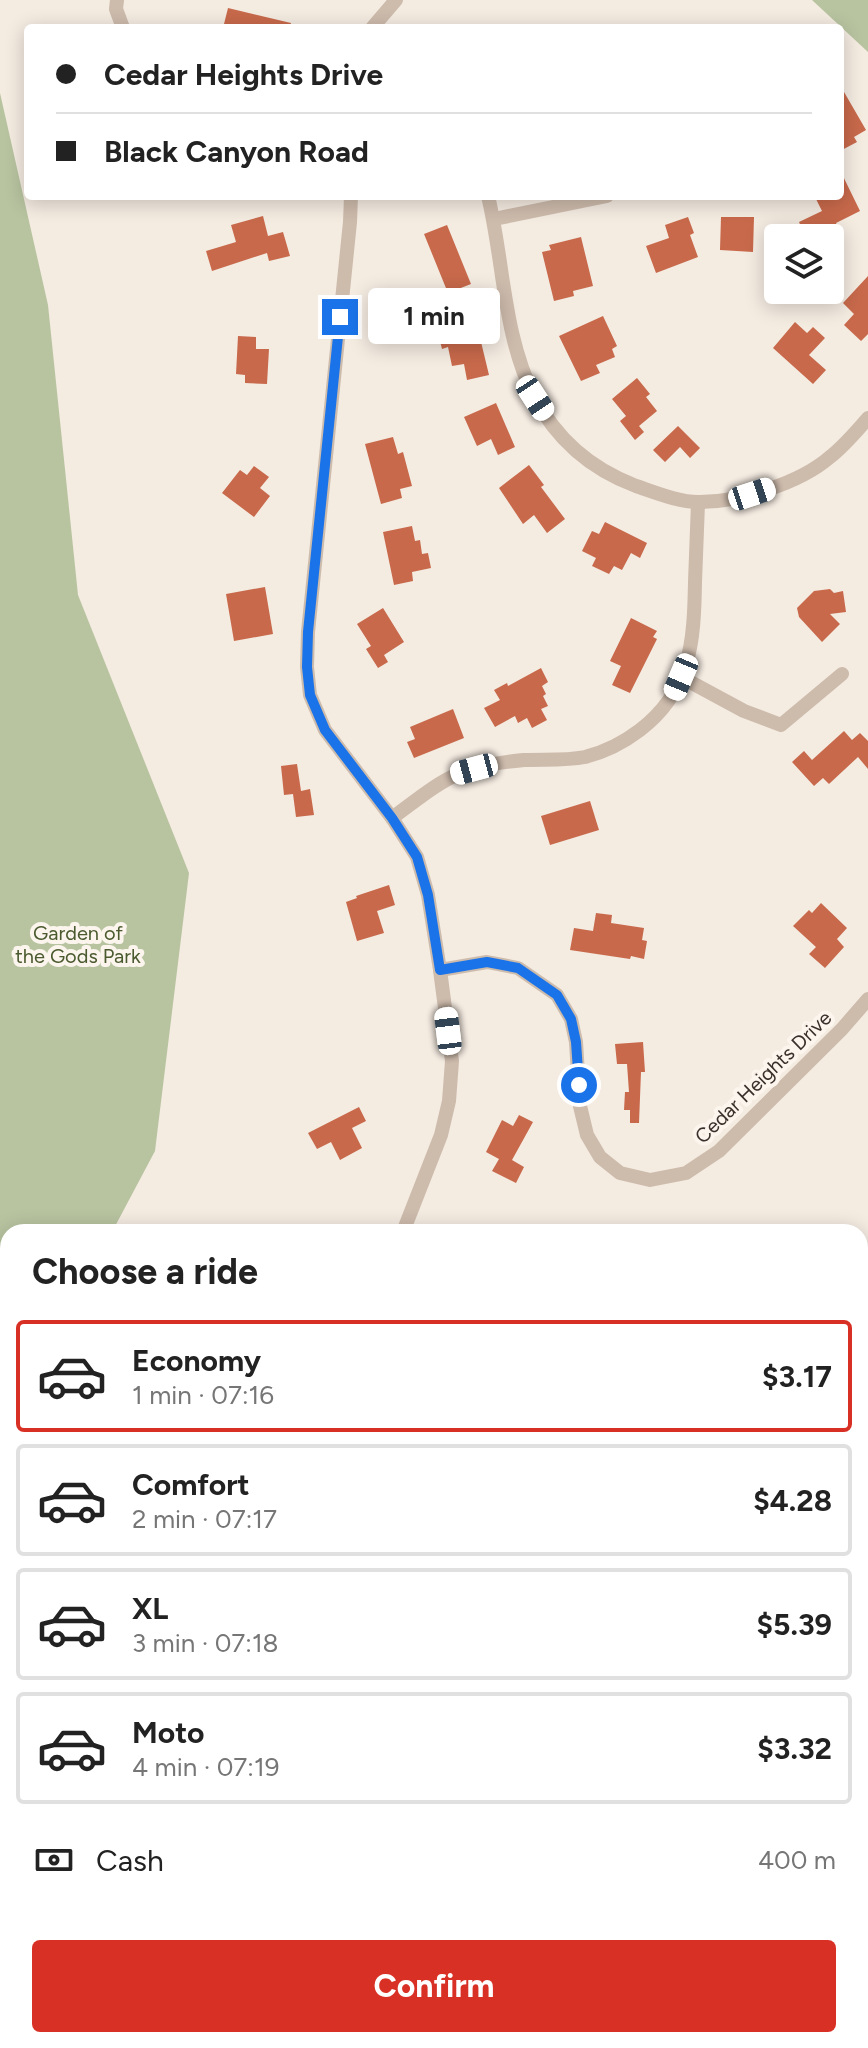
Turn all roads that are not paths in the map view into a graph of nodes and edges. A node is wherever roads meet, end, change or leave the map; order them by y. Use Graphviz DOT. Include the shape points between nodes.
graph roads {
  1 [pos="117,0"];
  2 [pos="396,0"];
  3 [pos="122,24"];
  4 [pos="375,24"];
  5 [pos="351,200"];
  6 [pos="489,200"];
  7 [pos="587,200"];
  8 [pos="494,219"];
  9 [pos="868,418"];
  10 [pos="698,503"];
  11 [pos="842,674"];
  12 [pos="681,677"];
  13 [pos="392,818"];
  14 [pos="440,970"];
  15 [pos="868,999"];
  16 [pos="406,1224"];
  1 -- 3 [label="street"];
  2 -- 4 [label="street"];
  5 -- 13 [label="street" via="307,667 310,695 325,730"];
  6 -- 8 [label="street"];
  7 -- 8 [label="street"];
  8 -- 10 [label="street" via="519,360 558,433 586,460 620,480"];
  9 -- 10 [label="street" via="829,459 789,482"];
  10 -- 12 [label="street" via="694,630"];
  11 -- 12 [label="street" via="781,725"];
  12 -- 13 [label="street" via="655,718 606,751 458,774"];
  13 -- 14 [label="street" via="417,857"];
  14 -- 15 [label="street, Cedar Heights Drive" via="487,962 518,968 557,995 576,1042 587,1135 600,1157 620,1173 650,1180 686,1173 719,1151"];
  14 -- 16 [label="street" via="452,1061 449,1101"];
}
